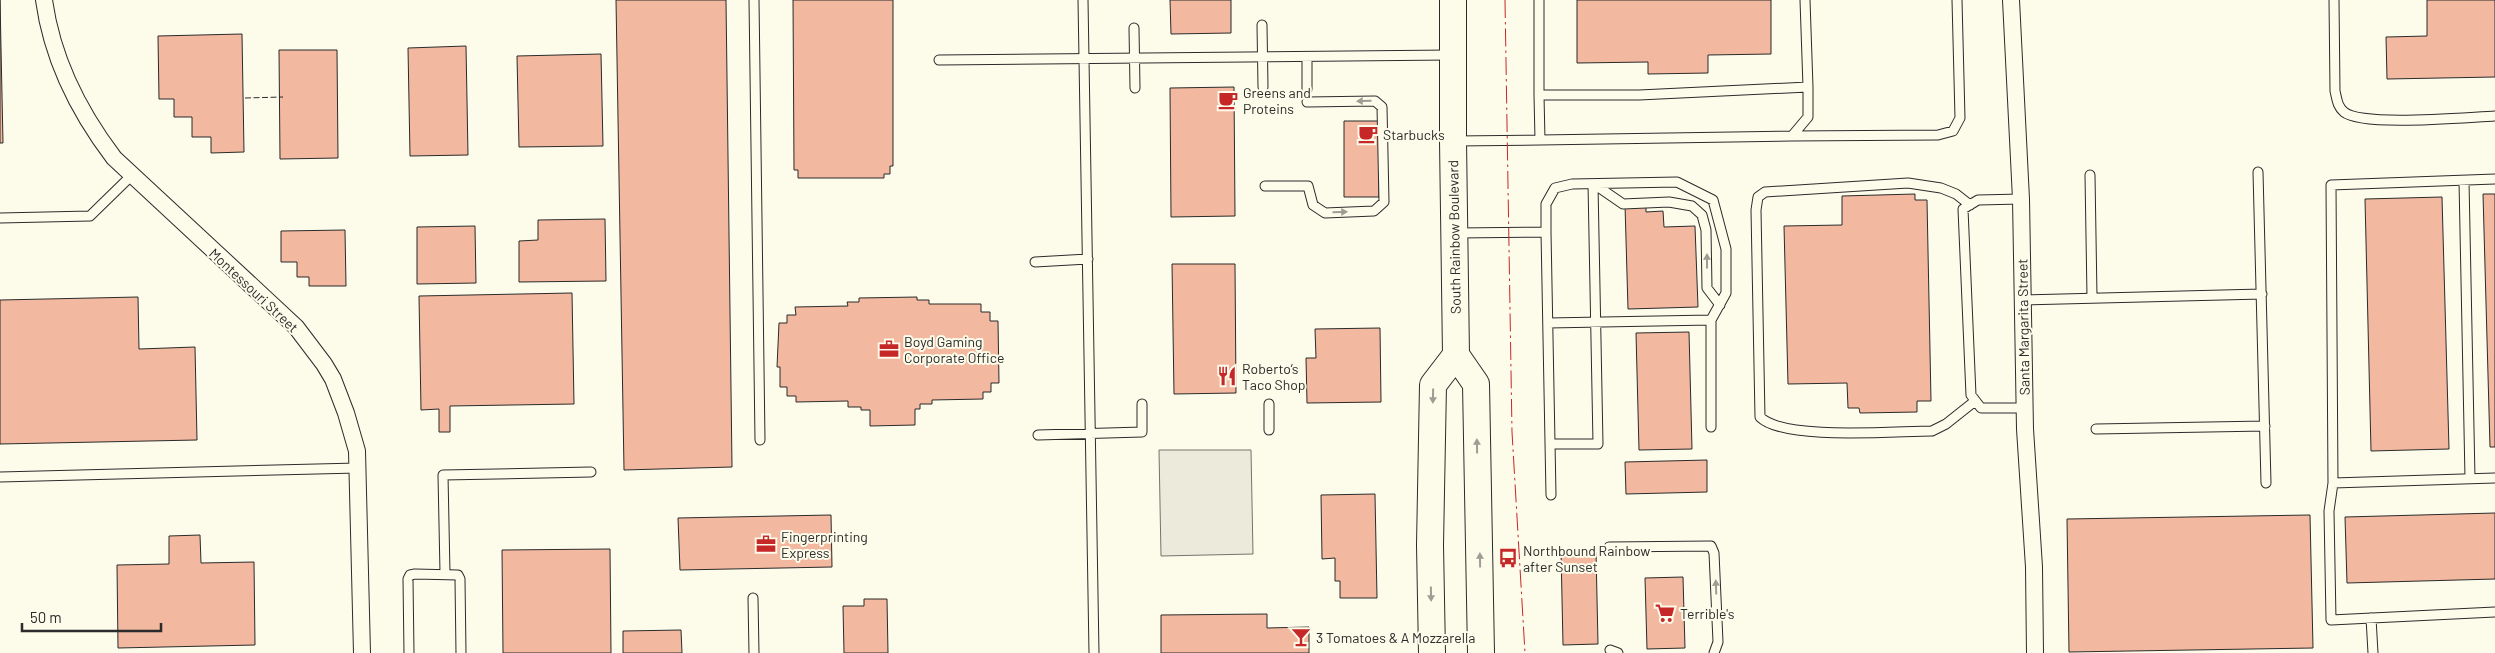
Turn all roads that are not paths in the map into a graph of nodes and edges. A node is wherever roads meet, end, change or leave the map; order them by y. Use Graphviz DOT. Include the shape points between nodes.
graph roads {
  1 [pos="44,0"];
  2 [pos="754,0"];
  3 [pos="1083,0"];
  4 [pos="1453,0"];
  5 [pos="1540,0"];
  6 [pos="1805,0"];
  7 [pos="1957,0"];
  8 [pos="2011,0"];
  9 [pos="2334,0"];
  10 [pos="1262,25"];
  11 [pos="1134,28"];
  12 [pos="1453,55"];
  13 [pos="1307,56"];
  14 [pos="1262,57"];
  15 [pos="1134,58"];
  16 [pos="1084,59"];
  17 [pos="939,60"];
  18 [pos="1263,87"];
  19 [pos="1808,87"];
  20 [pos="1135,88"];
  21 [pos="1306,89"];
  22 [pos="1540,95"];
  23 [pos="1306,102"];
  24 [pos="2495,116"];
  25 [pos="1792,136"];
  26 [pos="1540,140"];
  27 [pos="1452,141"];
  28 [pos="2258,172"];
  29 [pos="2090,175"];
  30 [pos="131,176"];
  31 [pos="2495,179"];
  32 [pos="2464,181"];
  33 [pos="1593,184"];
  34 [pos="1265,186"];
  35 [pos="2021,199"];
  36 [pos="1970,205"];
  37 [pos="0,218"];
  38 [pos="1546,232"];
  39 [pos="1454,233"];
  40 [pos="1088,259"];
  41 [pos="1035,262"];
  42 [pos="2262,294"];
  43 [pos="2092,297"];
  44 [pos="2023,300"];
  45 [pos="1720,305"];
  46 [pos="1711,320"];
  47 [pos="1596,322"];
  48 [pos="1548,323"];
  49 [pos="1456,354"];
  50 [pos="1975,401"];
  51 [pos="1142,404"];
  52 [pos="1269,404"];
  53 [pos="2025,408"];
  54 [pos="2264,426"];
  55 [pos="1711,427"];
  56 [pos="2096,429"];
  57 [pos="1269,430"];
  58 [pos="1091,433"];
  59 [pos="1038,435"];
  60 [pos="760,440"];
  61 [pos="1551,444"];
  62 [pos="358,468"];
  63 [pos="591,472"];
  64 [pos="0,478"];
  65 [pos="2470,478"];
  66 [pos="2495,478"];
  67 [pos="2266,483"];
  68 [pos="2332,483"];
  69 [pos="1552,495"];
  70 [pos="1609,547"];
  71 [pos="445,573"];
  72 [pos="753,598"];
  73 [pos="2495,612"];
  74 [pos="2371,618"];
  75 [pos="362,653"];
  76 [pos="409,653"];
  77 [pos="461,653"];
  78 [pos="754,653"];
  79 [pos="1094,653"];
  80 [pos="1432,653"];
  81 [pos="1481,653"];
  82 [pos="1714,653"];
  83 [pos="2035,653"];
  84 [pos="2372,653"];
  1 -- 30 [label="street, Montessouri Street" via="60,66 100,140"];
  2 -- 60 [label="lane"];
  3 -- 16 [label="lane"];
  4 -- 12 [label="main road, South Rainbow Boulevard"];
  5 -- 22 [label="lane"];
  6 -- 19 [label="lane"];
  7 -- 25 [label="lane" via="1960,118 1953,131 1938,135"];
  8 -- 35 [label="street, Santa Margarita Street"];
  9 -- 24 [label="lane" via="2335,91 2337,104 2345,113 2374,120"];
  10 -- 14 [label="lane"];
  11 -- 15 [label="lane"];
  12 -- 13 [label="lane"];
  12 -- 27 [label="main road, South Rainbow Boulevard"];
  13 -- 14 [label="lane"];
  13 -- 21 [label="lane"];
  14 -- 15 [label="lane"];
  14 -- 18 [label="lane"];
  15 -- 16 [label="lane"];
  15 -- 20 [label="lane"];
  16 -- 17 [label="lane"];
  16 -- 40 [label="lane"];
  19 -- 22 [label="lane" via="1639,95"];
  19 -- 25 [label="lane" via="1808,117"];
  22 -- 26 [label="lane"];
  34 -- 23 [label="lane, one-way" via="1308,186 1313,205 1325,213 1374,212 1384,202 1382,107 1374,101"];
  25 -- 26 [label="lane"];
  26 -- 27 [label="lane"];
  27 -- 39 [label="main road, South Rainbow Boulevard"];
  28 -- 42 [label="lane"];
  29 -- 43 [label="lane"];
  30 -- 37 [label="lane" via="90,216"];
  30 -- 62 [label="street, Montessouri Street" via="296,328 324,364 346,412"];
  31 -- 32 [label="lane"];
  32 -- 65 [label="lane"];
  32 -- 68 [label="lane" via="2331,185"];
  33 -- 38 [label="lane" via="1555,188 1546,204"];
  45 -- 33 [label="lane, one-way" via="1707,288 1706,230 1702,216 1692,206 1669,202 1623,204"];
  33 -- 45 [label="lane" via="1677,182 1713,200 1726,249 1726,293"];
  33 -- 47 [label="lane"];
  35 -- 36 [label="lane" via="1978,200"];
  35 -- 44 [label="street, Santa Margarita Street"];
  36 -- 50 [label="lane" via="1962,209 1970,395"];
  36 -- 50 [label="lane" via="1941,188 1908,183 1765,192 1758,197 1760,417 1766,423 1801,432 1932,431"];
  38 -- 39 [label="lane"];
  38 -- 48 [label="lane"];
  39 -- 49 [label="main road, South Rainbow Boulevard"];
  40 -- 41 [label="lane"];
  40 -- 58 [label="lane"];
  42 -- 43 [label="lane"];
  42 -- 54 [label="lane"];
  43 -- 44 [label="lane"];
  44 -- 53 [label="street, Santa Margarita Street"];
  45 -- 46 [label="lane"];
  46 -- 47 [label="lane"];
  46 -- 55 [label="lane"];
  47 -- 48 [label="lane"];
  47 -- 61 [label="lane" via="1598,444"];
  48 -- 61 [label="lane"];
  49 -- 80 [label="main road, one-way" via="1433,385"];
  81 -- 49 [label="main road, one-way" via="1476,384"];
  50 -- 53 [label="lane" via="1981,408"];
  51 -- 58 [label="lane" via="1142,432"];
  52 -- 57 [label="lane"];
  53 -- 83 [label="street, Santa Margarita Street" via="2034,567"];
  54 -- 56 [label="lane"];
  54 -- 67 [label="lane"];
  58 -- 59 [label="lane"];
  58 -- 79 [label="lane"];
  61 -- 69 [label="lane"];
  62 -- 64 [label="lane"];
  62 -- 75 [label="street, Montessouri Street"];
  63 -- 71 [label="lane" via="443,475"];
  65 -- 66 [label="lane"];
  65 -- 68 [label="lane"];
  68 -- 74 [label="lane" via="2329,511 2331,620"];
  82 -- 70 [label="lane, one-way" via="1718,642 1711,546"];
  71 -- 76 [label="lane" via="415,574 408,579"];
  71 -- 77 [label="lane" via="458,575 460,579"];
  72 -- 78 [label="lane"];
  73 -- 74 [label="lane"];
  74 -- 84 [label="lane"];
}
